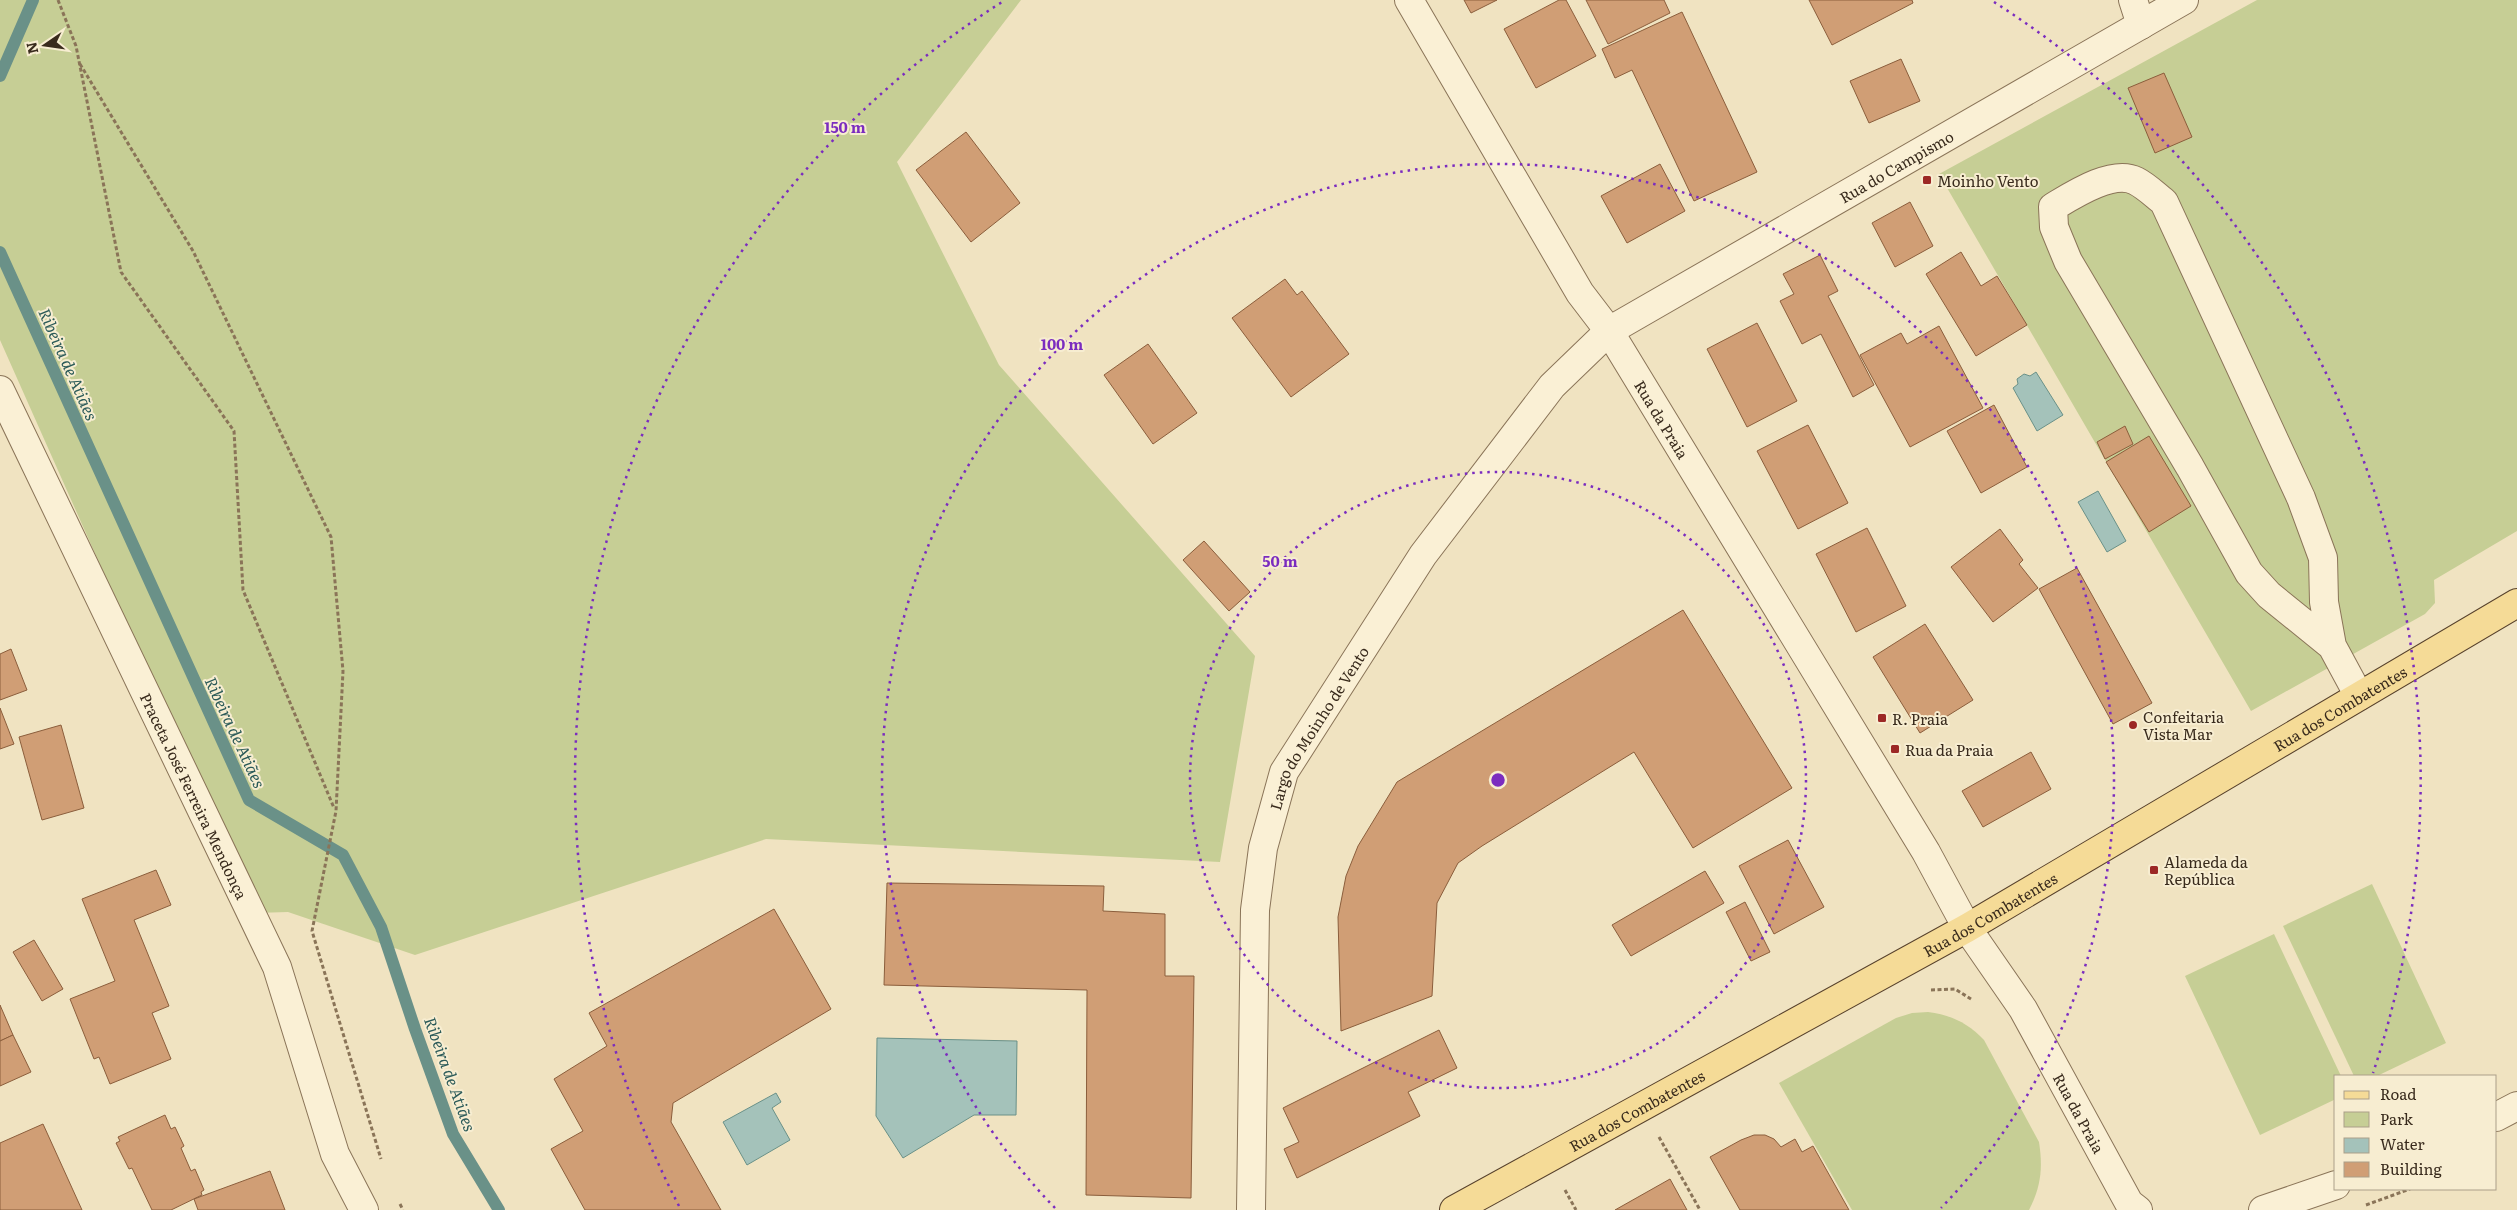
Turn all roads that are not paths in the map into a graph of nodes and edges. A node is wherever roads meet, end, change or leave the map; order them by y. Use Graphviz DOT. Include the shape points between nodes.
graph roads {
  1 [pos="1409,0"];
  2 [pos="2184,0"];
  3 [pos="2137,12"];
  4 [pos="1609,331"];
  5 [pos="0,390"];
  6 [pos="2517,603"];
  7 [pos="2332,646"];
  8 [pos="2359,696"];
  9 [pos="1967,928"];
  10 [pos="2517,1106"];
  11 [pos="2497,1116"];
  12 [pos="2334,1186"];
  13 [pos="2128,1208"];
  14 [pos="364,1210"];
  15 [pos="1251,1210"];
  16 [pos="1454,1210"];
  17 [pos="2263,1210"];
  1 -- 4 [label="street, Rua da Praia" via="1580,294"];
  2 -- 3 [label="street, Rua do Campismo"];
  3 -- 4 [label="street, Rua do Campismo"];
  4 -- 9 [label="street, Rua da Praia" via="1921,844"];
  4 -- 15 [label="street, Largo do Moinho de Vento" via="1552,386 1422,556 1284,772 1264,848 1255,910"];
  5 -- 14 [label="street, Praceta José Ferreira Mendonça" via="277,967 335,1154"];
  6 -- 8 [label="main road, Rua dos Combatentes"];
  7 -- 7 [label="street" via="2324,602 2323,558 2301,498 2164,202 2135,180 2109,179 2082,189 2053,206 2054,227 2068,262 2250,572 2269,595"];
  7 -- 8 [label="street"];
  8 -- 9 [label="main road, Rua dos Combatentes"];
  9 -- 13 [label="street, Rua da Praia" via="2023,1008"];
  9 -- 16 [label="main road, Rua dos Combatentes"];
  10 -- 11 [label="street"];
  12 -- 17 [label="street"];
}
